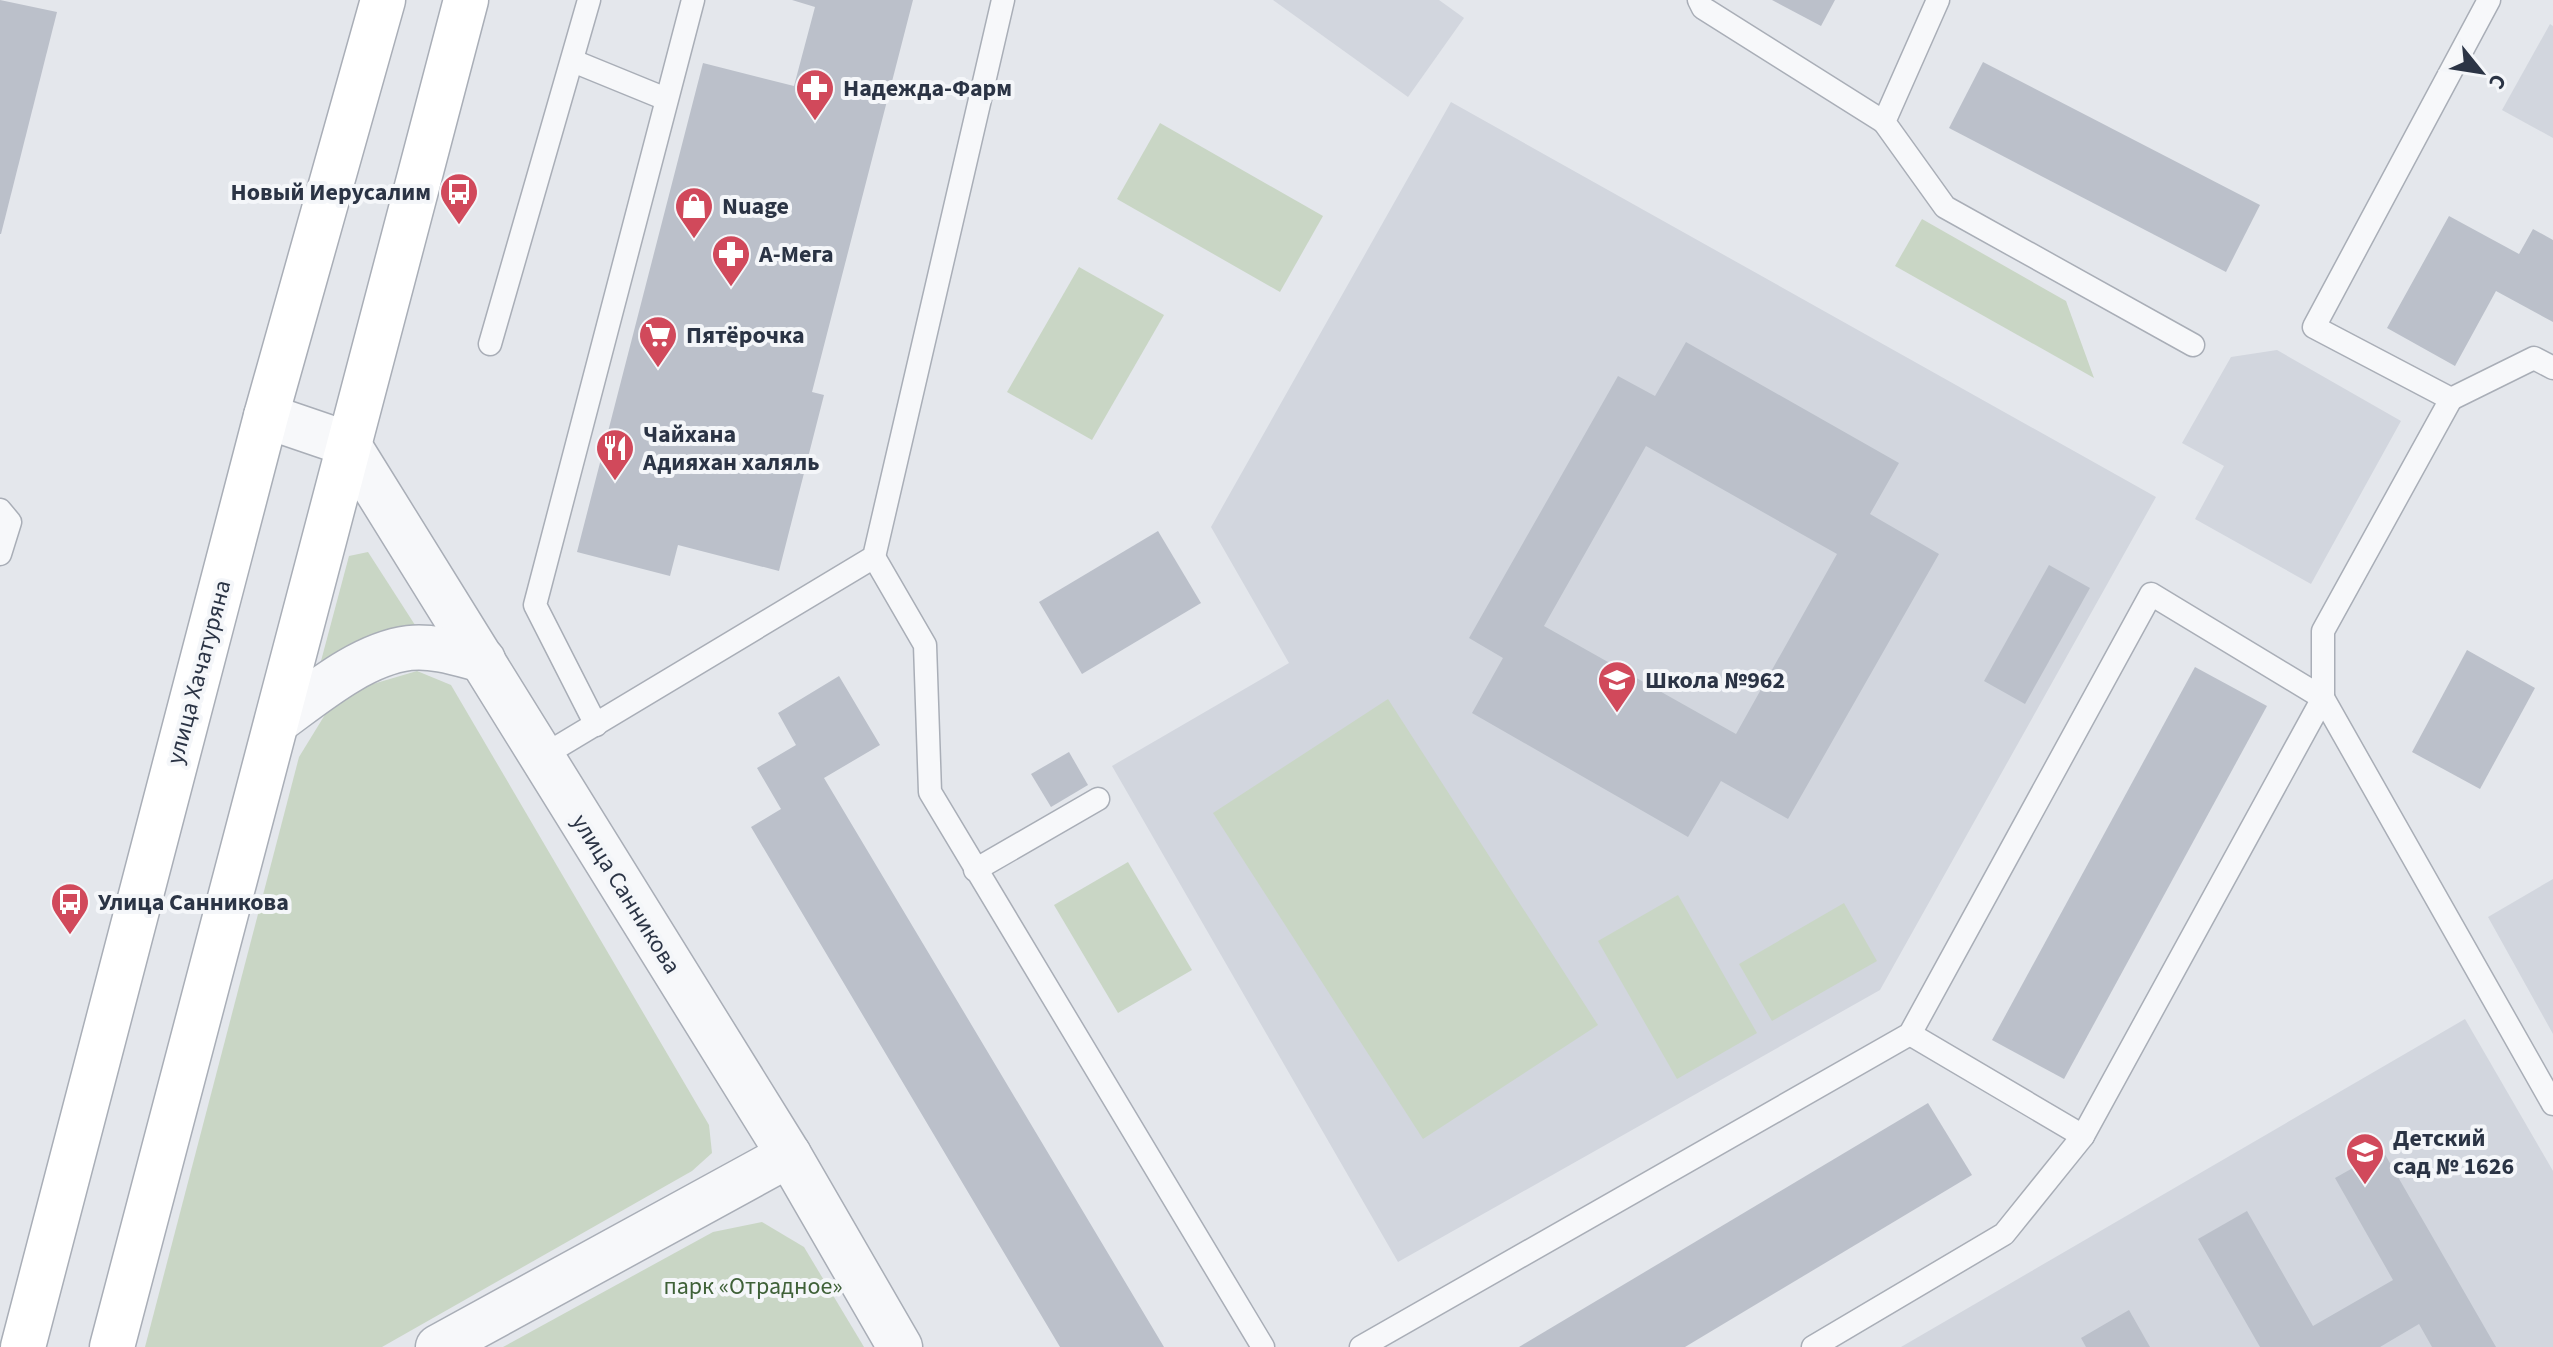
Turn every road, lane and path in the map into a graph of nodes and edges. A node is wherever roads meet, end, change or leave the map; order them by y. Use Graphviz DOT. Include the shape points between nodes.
graph roads {
  1 [pos="383,0"];
  2 [pos="466,0"];
  3 [pos="589,0"];
  4 [pos="693,0"];
  5 [pos="1003,0"];
  6 [pos="1699,0"];
  7 [pos="1938,0"];
  8 [pos="2489,0"];
  9 [pos="573,61"];
  10 [pos="666,99"];
  11 [pos="1884,122"];
  12 [pos="490,344"];
  13 [pos="2193,345"];
  14 [pos="2553,368"];
  15 [pos="2451,399"];
  16 [pos="266,416"];
  17 [pos="348,444"];
  18 [pos="0,510"];
  19 [pos="0,554"];
  20 [pos="874,557"];
  21 [pos="483,660"];
  22 [pos="2323,698"];
  23 [pos="279,720"];
  24 [pos="596,725"];
  25 [pos="541,757"];
  26 [pos="1098,799"];
  27 [pos="975,870"];
  28 [pos="1910,1034"];
  29 [pos="2553,1104"];
  30 [pos="2083,1136"];
  31 [pos="789,1155"];
  32 [pos="23,1347"];
  33 [pos="112,1347"];
  34 [pos="438,1347"];
  35 [pos="900,1347"];
  36 [pos="1263,1347"];
  37 [pos="1361,1347"];
  38 [pos="1813,1347"];
  1 -- 16 [label="main road, улица Хачатуряна"];
  2 -- 17 [label="main road"];
  3 -- 9 [label="lane"];
  4 -- 10 [label="lane"];
  5 -- 20 [label="lane"];
  6 -- 11 [label="lane" via="1703,8"];
  7 -- 11 [label="lane"];
  8 -- 15 [label="lane" via="2314,327"];
  9 -- 10 [label="lane"];
  9 -- 12 [label="lane"];
  10 -- 24 [label="lane" via="535,605"];
  11 -- 13 [label="lane" via="1945,207"];
  14 -- 15 [label="lane" via="2534,358"];
  15 -- 22 [label="lane" via="2323,631"];
  16 -- 17 [label="street"];
  16 -- 32 [label="main road, улица Хачатуряна"];
  17 -- 21 [label="street, улица Санникова"];
  17 -- 23 [label="main road"];
  18 -- 19 [label="lane" via="10,522"];
  20 -- 24 [label="lane"];
  20 -- 27 [label="lane" via="925,645 930,792"];
  21 -- 23 [label="street" via="409,648 350,669"];
  21 -- 25 [label="street, улица Санникова"];
  22 -- 28 [label="lane" via="2151,594"];
  22 -- 29 [label="lane"];
  22 -- 30 [label="lane"];
  23 -- 33 [label="main road"];
  24 -- 25 [label="lane"];
  25 -- 31 [label="street, улица Санникова"];
  26 -- 27 [label="lane"];
  27 -- 36 [label="lane"];
  28 -- 30 [label="lane"];
  28 -- 37 [label="lane"];
  30 -- 38 [label="lane" via="2004,1234"];
  31 -- 34 [label="street"];
  31 -- 35 [label="street, улица Санникова"];
}
